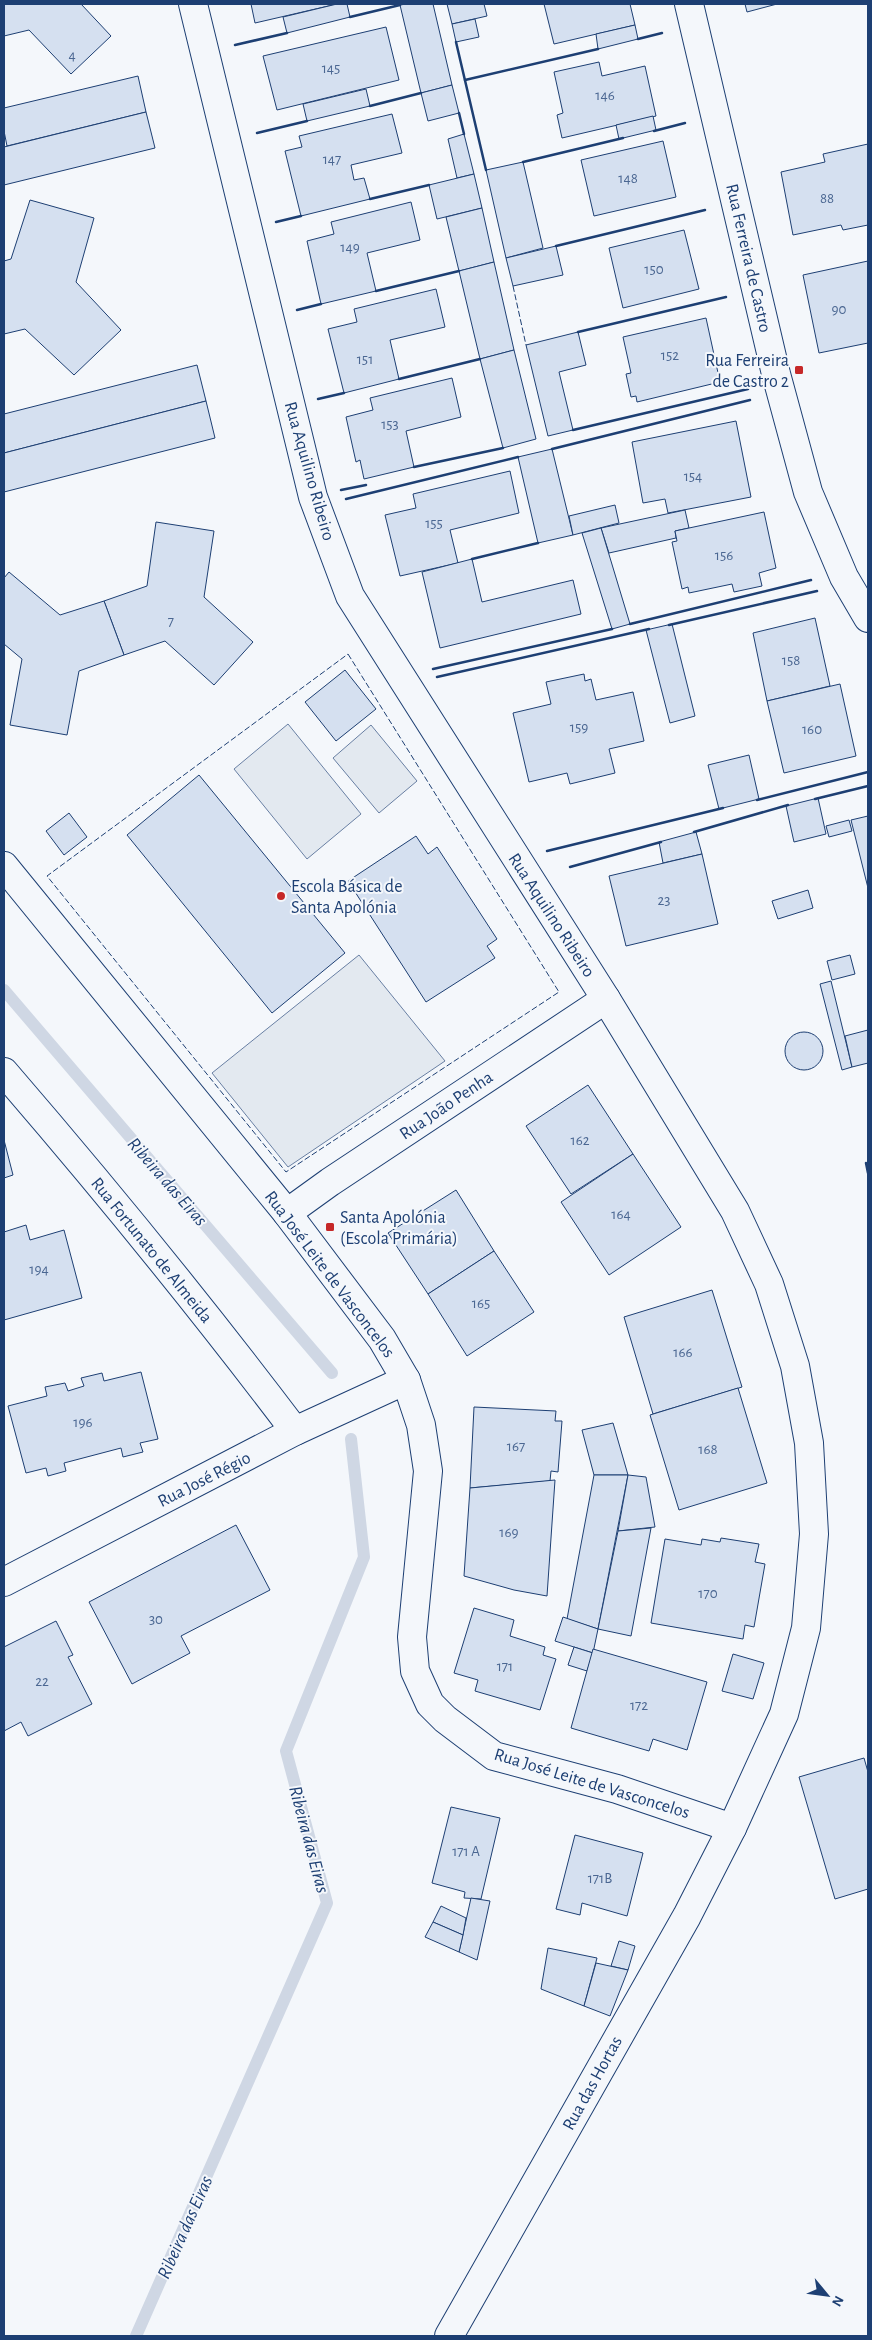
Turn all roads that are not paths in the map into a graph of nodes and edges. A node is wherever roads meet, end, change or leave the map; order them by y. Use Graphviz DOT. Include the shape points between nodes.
graph roads {
  1 [pos="193,4"];
  2 [pos="689,4"];
  3 [pos="868,618"];
  4 [pos="4,866"];
  5 [pos="606,999"];
  6 [pos="4,1072"];
  7 [pos="287,1213"];
  8 [pos="406,1380"];
  9 [pos="294,1432"];
  10 [pos="4,1582"];
  11 [pos="732,1828"];
  12 [pos="449,2336"];
  1 -- 5 [label="street, Rua Aquilino Ribeiro" via="313,497 350,596"];
  2 -- 3 [label="street, Rua Ferreira de Castro" via="776,374 808,492 844,577"];
  4 -- 7 [label="street, Rua José Leite de Vasconcelos"];
  5 -- 7 [label="street, Rua João Penha"];
  5 -- 11 [label="street, Rua Aquilino Ribeiro" via="735,1211 769,1284 795,1366 809,1443 814,1534 806,1628 784,1714"];
  6 -- 9 [label="street, Rua Fortunato de Almeida" via="168,1268"];
  7 -- 8 [label="street, Rua José Leite de Vasconcelos" via="382,1340"];
  8 -- 9 [label="street, Rua José Régio"];
  8 -- 11 [label="street, Rua José Leite de Vasconcelos" via="421,1425 428,1470 412,1638 415,1671 430,1704 494,1756 617,1789"];
  9 -- 10 [label="street, Rua José Régio"];
  11 -- 12 [label="street, Rua das Hortas" via="682,1924"];
}
